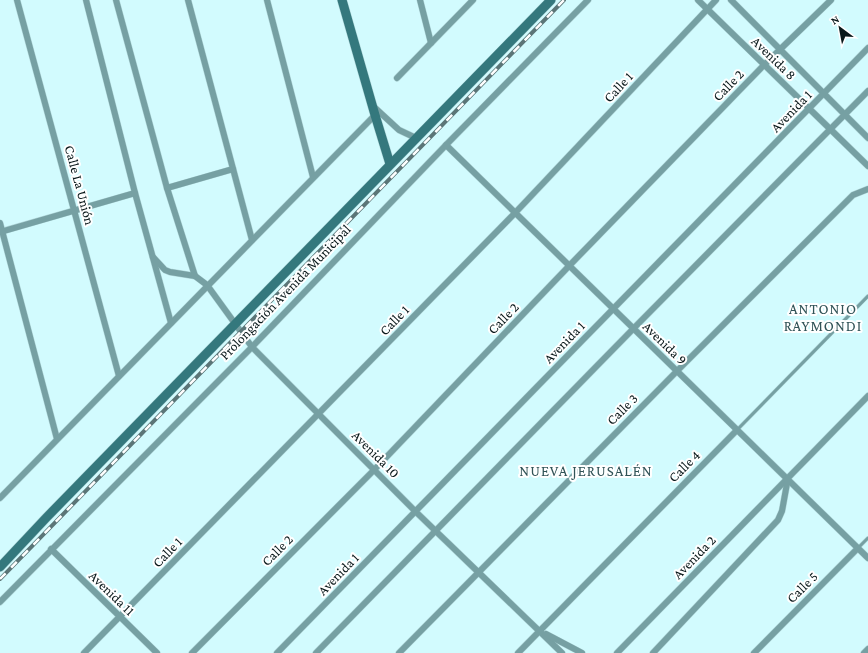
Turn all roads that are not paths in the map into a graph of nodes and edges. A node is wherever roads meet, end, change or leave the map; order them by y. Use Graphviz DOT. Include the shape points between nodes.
graph roads {
  1 [pos="17,0"];
  2 [pos="86,0"];
  3 [pos="116,0"];
  4 [pos="188,0"];
  5 [pos="266,0"];
  6 [pos="342,0"];
  7 [pos="420,0"];
  8 [pos="472,0"];
  9 [pos="552,0"];
  10 [pos="588,0"];
  11 [pos="698,0"];
  12 [pos="716,0"];
  13 [pos="731,0"];
  14 [pos="831,0"];
  15 [pos="707,9"];
  16 [pos="431,43"];
  17 [pos="868,48"];
  18 [pos="780,49"];
  19 [pos="764,65"];
  20 [pos="397,78"];
  21 [pos="868,91"];
  22 [pos="824,93"];
  23 [pos="372,105"];
  24 [pos="809,109"];
  25 [pos="374,115"];
  26 [pos="844,115"];
  27 [pos="830,129"];
  28 [pos="416,138"];
  29 [pos="868,138"];
  30 [pos="446,145"];
  31 [pos="390,164"];
  32 [pos="868,166"];
  33 [pos="233,169"];
  34 [pos="313,177"];
  35 [pos="167,188"];
  36 [pos="868,189"];
  37 [pos="135,194"];
  38 [pos="74,210"];
  39 [pos="515,213"];
  40 [pos="0,223"];
  41 [pos="1,232"];
  42 [pos="252,240"];
  43 [pos="152,256"];
  44 [pos="569,266"];
  45 [pos="195,276"];
  46 [pos="207,285"];
  47 [pos="868,296"];
  48 [pos="613,309"];
  49 [pos="171,323"];
  50 [pos="235,324"];
  51 [pos="633,328"];
  52 [pos="252,347"];
  53 [pos="677,371"];
  54 [pos="120,376"];
  55 [pos="868,396"];
  56 [pos="319,414"];
  57 [pos="737,430"];
  58 [pos="57,439"];
  59 [pos="374,470"];
  60 [pos="788,478"];
  61 [pos="0,498"];
  62 [pos="416,512"];
  63 [pos="435,530"];
  64 [pos="868,538"];
  65 [pos="858,548"];
  66 [pos="51,549"];
  67 [pos="868,558"];
  68 [pos="1,563"];
  69 [pos="478,572"];
  70 [pos="0,602"];
  71 [pos="120,617"];
  72 [pos="539,631"];
  73 [pos="868,649"];
  74 [pos="84,653"];
  75 [pos="157,653"];
  76 [pos="192,653"];
  77 [pos="277,653"];
  78 [pos="316,653"];
  79 [pos="399,653"];
  80 [pos="518,653"];
  81 [pos="562,653"];
  82 [pos="582,653"];
  83 [pos="617,653"];
  84 [pos="653,653"];
  85 [pos="754,653"];
  86 [pos="864,653"];
  1 -- 38 [label="street, Calle La Unión"];
  2 -- 37 [label="street"];
  3 -- 35 [label="street"];
  4 -- 33 [label="street"];
  5 -- 34 [label="street"];
  6 -- 23 [label="main road"];
  7 -- 16 [label="street"];
  8 -- 16 [label="street"];
  9 -- 28 [label="main road, Prolongación Avenida Municipal"];
  10 -- 30 [label="street, Prolongación Avenida Municipal"];
  11 -- 15 [label="street, Avenida 8"];
  12 -- 15 [label="street, Calle 1"];
  13 -- 18 [label="street, Avenida 8"];
  14 -- 18 [label="street, Calle 2"];
  15 -- 19 [label="street, Avenida 8"];
  15 -- 39 [label="street, Calle 1"];
  16 -- 20 [label="street"];
  17 -- 22 [label="street, Avenida 1"];
  18 -- 19 [label="street, Calle 2"];
  18 -- 22 [label="street, Avenida 8"];
  19 -- 24 [label="street, Avenida 8"];
  19 -- 44 [label="street, Calle 2"];
  21 -- 26 [label="street"];
  22 -- 24 [label="street, Avenida 1"];
  22 -- 26 [label="street, Avenida 8"];
  23 -- 25 [label="main road"];
  23 -- 28 [label="street" via="399,130"];
  24 -- 27 [label="street, Avenida 8"];
  24 -- 48 [label="street, Avenida 1"];
  25 -- 31 [label="main road"];
  25 -- 34 [label="street"];
  26 -- 27 [label="street"];
  26 -- 29 [label="street, Avenida 8"];
  27 -- 32 [label="street, Avenida 8"];
  27 -- 51 [label="street"];
  28 -- 31 [label="main road, Prolongación Avenida Municipal"];
  30 -- 39 [label="street, Avenida 9"];
  30 -- 52 [label="street, Prolongación Avenida Municipal"];
  31 -- 50 [label="main road, Prolongación Avenida Municipal"];
  33 -- 35 [label="street"];
  33 -- 42 [label="street"];
  34 -- 42 [label="street"];
  35 -- 45 [label="street"];
  36 -- 53 [label="street, Calle 3" via="853,195"];
  37 -- 38 [label="street"];
  37 -- 43 [label="street"];
  38 -- 41 [label="street"];
  38 -- 54 [label="street, Calle La Unión"];
  39 -- 44 [label="street, Avenida 9"];
  39 -- 56 [label="street, Calle 1"];
  40 -- 41 [label="street"];
  41 -- 58 [label="street"];
  42 -- 46 [label="street"];
  43 -- 45 [label="street" via="165,270"];
  43 -- 49 [label="street"];
  44 -- 48 [label="street, Avenida 9"];
  44 -- 59 [label="street, Calle 2"];
  45 -- 46 [label="street, Avenida 10"];
  46 -- 49 [label="street"];
  46 -- 50 [label="street, Avenida 10"];
  47 -- 57 [label="lane, Calle 4"];
  48 -- 51 [label="street, Avenida 9"];
  48 -- 62 [label="street, Avenida 1"];
  49 -- 54 [label="street"];
  50 -- 52 [label="street, Avenida 10"];
  50 -- 68 [label="main road, Prolongación Avenida Municipal"];
  51 -- 53 [label="street, Avenida 9"];
  51 -- 63 [label="street"];
  52 -- 56 [label="street, Avenida 10"];
  52 -- 66 [label="street, Prolongación Avenida Municipal"];
  53 -- 57 [label="street, Avenida 9"];
  53 -- 69 [label="street, Calle 3"];
  54 -- 58 [label="street"];
  55 -- 60 [label="street, Avenida 2"];
  56 -- 59 [label="street, Avenida 10"];
  56 -- 71 [label="street, Calle 1"];
  57 -- 60 [label="street, Avenida 9"];
  57 -- 72 [label="street, Calle 4"];
  58 -- 61 [label="street"];
  59 -- 62 [label="street, Avenida 10"];
  59 -- 76 [label="street, Calle 2"];
  60 -- 65 [label="street, Avenida 9"];
  60 -- 83 [label="street, Avenida 2"];
  60 -- 84 [label="street" via="778,520"];
  62 -- 63 [label="street, Avenida 10"];
  62 -- 77 [label="street, Avenida 1"];
  63 -- 69 [label="street, Avenida 10"];
  63 -- 78 [label="street"];
  64 -- 65 [label="lane, Calle 5"];
  65 -- 67 [label="street, Avenida 9"];
  65 -- 85 [label="street, Calle 5"];
  66 -- 70 [label="street, Prolongación Avenida Municipal"];
  66 -- 71 [label="street, Avenida 11"];
  69 -- 72 [label="street, Avenida 10"];
  69 -- 79 [label="street, Calle 3"];
  71 -- 74 [label="street, Calle 1"];
  71 -- 75 [label="street, Avenida 11"];
  72 -- 80 [label="street, Calle 4"];
  72 -- 81 [label="street, Avenida 10"];
  72 -- 82 [label="street, Avenida 10"];
  73 -- 86 [label="street"];
}
